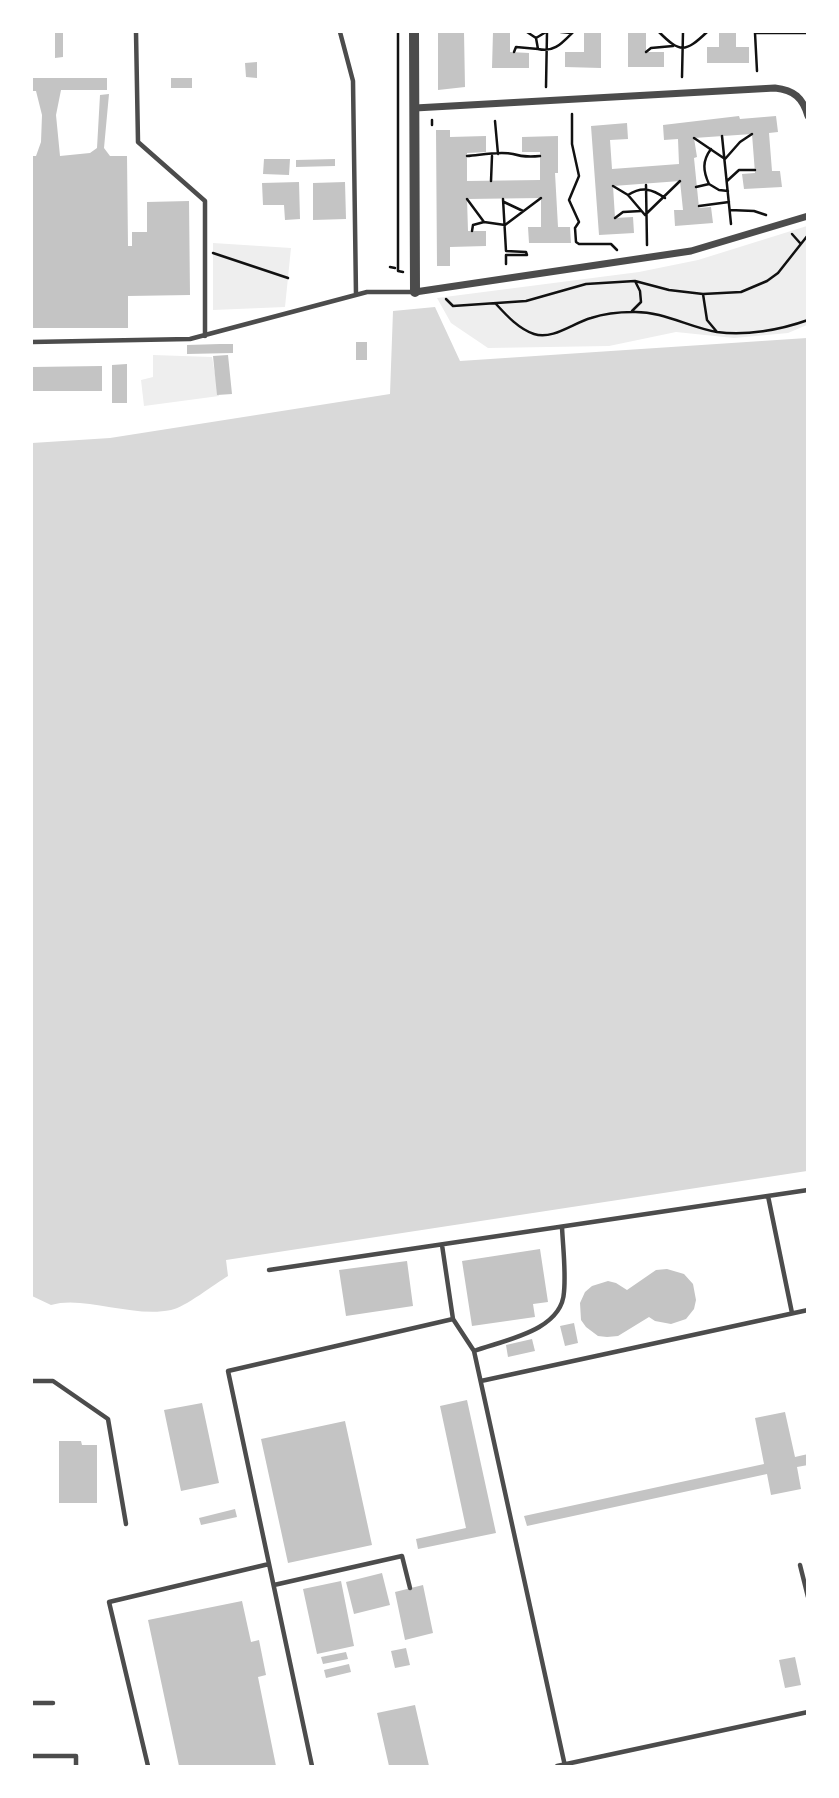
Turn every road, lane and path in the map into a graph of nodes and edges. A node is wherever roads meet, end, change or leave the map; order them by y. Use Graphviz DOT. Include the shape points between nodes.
graph roads {
  1 [pos="136,32"];
  2 [pos="340,32"];
  3 [pos="398,32"];
  4 [pos="414,32"];
  5 [pos="527,32"];
  6 [pos="547,32"];
  7 [pos="561,32"];
  8 [pos="572,32"];
  9 [pos="661,32"];
  10 [pos="683,32"];
  11 [pos="696,32"];
  12 [pos="707,32"];
  13 [pos="807,33"];
  14 [pos="702,37"];
  15 [pos="536,38"];
  16 [pos="673,46"];
  17 [pos="538,48"];
  18 [pos="683,48"];
  19 [pos="546,51"];
  20 [pos="514,52"];
  21 [pos="646,52"];
  22 [pos="757,71"];
  23 [pos="682,77"];
  24 [pos="546,88"];
  25 [pos="415,108"];
  26 [pos="572,114"];
  27 [pos="807,116"];
  28 [pos="495,121"];
  29 [pos="752,134"];
  30 [pos="722,136"];
  31 [pos="694,138"];
  32 [pos="711,149"];
  33 [pos="498,154"];
  34 [pos="492,155"];
  35 [pos="467,156"];
  36 [pos="540,156"];
  37 [pos="725,159"];
  38 [pos="755,170"];
  39 [pos="491,181"];
  40 [pos="680,181"];
  41 [pos="727,181"];
  42 [pos="709,184"];
  43 [pos="613,186"];
  44 [pos="647,187"];
  45 [pos="696,187"];
  46 [pos="728,191"];
  47 [pos="628,195"];
  48 [pos="541,198"];
  49 [pos="665,198"];
  50 [pos="467,199"];
  51 [pos="729,202"];
  52 [pos="699,206"];
  53 [pos="730,210"];
  54 [pos="524,211"];
  55 [pos="644,213"];
  56 [pos="766,215"];
  57 [pos="807,216"];
  58 [pos="615,219"];
  59 [pos="484,222"];
  60 [pos="731,224"];
  61 [pos="505,225"];
  62 [pos="472,231"];
  63 [pos="792,234"];
  64 [pos="807,235"];
  65 [pos="800,243"];
  66 [pos="647,245"];
  67 [pos="617,250"];
  68 [pos="213,253"];
  69 [pos="506,264"];
  70 [pos="390,267"];
  71 [pos="288,278"];
  72 [pos="635,281"];
  73 [pos="415,292"];
  74 [pos="703,294"];
  75 [pos="356,295"];
  76 [pos="446,299"];
  77 [pos="496,304"];
  78 [pos="632,312"];
  79 [pos="807,320"];
  80 [pos="717,332"];
  81 [pos="205,336"];
  82 [pos="32,342"];
  83 [pos="807,1190"];
  84 [pos="768,1196"];
  85 [pos="562,1227"];
  86 [pos="442,1245"];
  87 [pos="269,1270"];
  88 [pos="807,1310"];
  89 [pos="792,1313"];
  90 [pos="453,1319"];
  91 [pos="474,1351"];
  92 [pos="32,1381"];
  93 [pos="481,1381"];
  94 [pos="126,1524"];
  95 [pos="269,1564"];
  96 [pos="800,1565"];
  97 [pos="274,1585"];
  98 [pos="410,1588"];
  99 [pos="807,1597"];
  100 [pos="32,1703"];
  101 [pos="53,1703"];
  102 [pos="807,1712"];
  103 [pos="32,1756"];
  104 [pos="76,1766"];
  105 [pos="148,1766"];
  106 [pos="312,1766"];
  107 [pos="557,1766"];
  108 [pos="565,1766"];
  1 -- 81 [label="lane" via="138,142 205,201"];
  2 -- 75 [label="lane" via="353,80"];
  3 -- 70 [label="path" via="397,269"];
  4 -- 25 [label="street"];
  5 -- 15 [label="path"];
  6 -- 15 [label="path"];
  6 -- 19 [label="path"];
  7 -- 8 [label="path"];
  8 -- 19 [label="path" via="560,46"];
  9 -- 16 [label="path"];
  10 -- 18 [label="path"];
  11 -- 14 [label="path"];
  12 -- 14 [label="path"];
  13 -- 22 [label="path" via="755,33"];
  14 -- 18 [label="path"];
  15 -- 17 [label="path"];
  16 -- 18 [label="path"];
  16 -- 21 [label="path"];
  17 -- 19 [label="path"];
  17 -- 20 [label="path" via="516,47"];
  18 -- 23 [label="path"];
  19 -- 24 [label="path"];
  25 -- 27 [label="street" via="775,88 795,93"];
  25 -- 73 [label="street"];
  26 -- 67 [label="path" via="579,176 569,200 579,222 576,242 611,244"];
  28 -- 33 [label="path"];
  29 -- 37 [label="path"];
  30 -- 37 [label="path"];
  31 -- 32 [label="path"];
  32 -- 37 [label="path"];
  32 -- 42 [label="path" via="703,166"];
  33 -- 34 [label="path"];
  33 -- 36 [label="path"];
  34 -- 35 [label="path"];
  34 -- 39 [label="path"];
  37 -- 41 [label="path"];
  38 -- 41 [label="path" via="739,170"];
  40 -- 49 [label="path"];
  41 -- 46 [label="path"];
  42 -- 45 [label="path"];
  42 -- 46 [label="path"];
  43 -- 47 [label="path"];
  44 -- 47 [label="path"];
  44 -- 49 [label="path"];
  44 -- 55 [label="path"];
  46 -- 51 [label="path"];
  47 -- 55 [label="path"];
  48 -- 54 [label="path"];
  49 -- 55 [label="path"];
  50 -- 59 [label="path"];
  51 -- 52 [label="path"];
  51 -- 53 [label="path"];
  53 -- 56 [label="path"];
  53 -- 60 [label="path"];
  54 -- 61 [label="path"];
  54 -- 61 [label="path" via="503,200"];
  55 -- 58 [label="path" via="623,212"];
  55 -- 66 [label="path"];
  57 -- 73 [label="street" via="691,251"];
  59 -- 61 [label="path"];
  59 -- 62 [label="path" via="473,225"];
  61 -- 69 [label="path"];
  63 -- 65 [label="path"];
  64 -- 65 [label="path"];
  65 -- 74 [label="path" via="778,273 751,289"];
  68 -- 71 [label="path"];
  72 -- 74 [label="path"];
  72 -- 77 [label="path" via="586,284 526,301"];
  72 -- 78 [label="path" via="641,302"];
  73 -- 75 [label="lane"];
  74 -- 80 [label="path" via="707,320"];
  75 -- 81 [label="lane"];
  76 -- 77 [label="path" via="453,306"];
  77 -- 78 [label="path" via="514,323 548,335 592,318"];
  78 -- 80 [label="path" via="659,314"];
  79 -- 80 [label="path" via="750,333"];
  81 -- 82 [label="lane"];
  83 -- 84 [label="lane"];
  84 -- 85 [label="lane"];
  84 -- 89 [label="lane"];
  85 -- 86 [label="lane"];
  85 -- 91 [label="lane" via="564,1295 559,1311 548,1323"];
  86 -- 87 [label="lane"];
  86 -- 90 [label="lane"];
  88 -- 89 [label="lane"];
  89 -- 93 [label="lane"];
  90 -- 91 [label="lane"];
  90 -- 95 [label="lane" via="228,1371"];
  91 -- 93 [label="lane"];
  92 -- 94 [label="lane" via="53,1381 108,1419"];
  93 -- 108 [label="lane"];
  95 -- 97 [label="lane"];
  95 -- 105 [label="lane" via="110,1602"];
  96 -- 99 [label="lane"];
  97 -- 98 [label="lane" via="402,1556"];
  97 -- 106 [label="lane"];
  100 -- 101 [label="lane"];
  102 -- 108 [label="lane"];
  103 -- 104 [label="lane" via="76,1756"];
  107 -- 108 [label="lane"];
}
